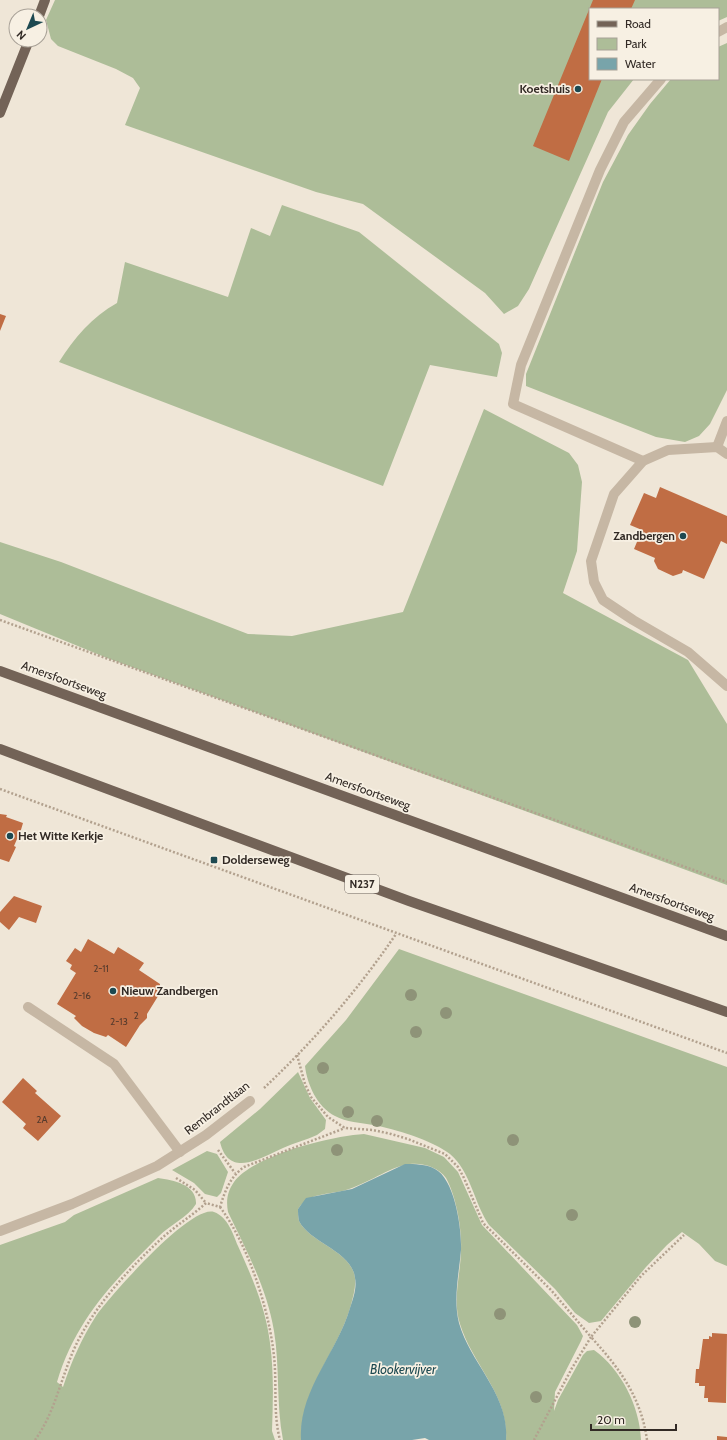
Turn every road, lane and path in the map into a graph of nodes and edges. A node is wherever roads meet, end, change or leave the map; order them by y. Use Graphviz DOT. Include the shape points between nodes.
graph roads {
  1 [pos="26,48"];
  2 [pos="660,80"];
  3 [pos="0,113"];
  4 [pos="727,421"];
  5 [pos="716,447"];
  6 [pos="727,454"];
  7 [pos="643,461"];
  8 [pos="0,620"];
  9 [pos="0,671"];
  10 [pos="727,686"];
  11 [pos="0,749"];
  12 [pos="0,789"];
  13 [pos="727,882"];
  14 [pos="396,934"];
  15 [pos="727,936"];
  16 [pos="28,1007"];
  17 [pos="727,1012"];
  18 [pos="727,1053"];
  19 [pos="297,1055"];
  20 [pos="250,1101"];
  21 [pos="345,1128"];
  22 [pos="206,1135"];
  23 [pos="180,1152"];
  24 [pos="157,1166"];
  25 [pos="235,1174"];
  26 [pos="206,1203"];
  27 [pos="220,1207"];
  28 [pos="0,1231"];
  29 [pos="684,1235"];
  30 [pos="591,1338"];
  31 [pos="35,1440"];
  32 [pos="280,1440"];
  33 [pos="534,1440"];
  34 [pos="647,1440"];
  1 -- 3 [label="main road"];
  2 -- 7 [label="street" via="624,122 600,170 521,365 513,404"];
  4 -- 5 [label="street"];
  5 -- 6 [label="street"];
  5 -- 7 [label="street" via="668,450"];
  7 -- 10 [label="street" via="614,494 591,561 594,582 603,600 688,652"];
  8 -- 13 [label="path"];
  9 -- 15 [label="main road, Amersfoortseweg"];
  11 -- 17 [label="main road, N237" via="409,901"];
  12 -- 14 [label="path"];
  14 -- 18 [label="path"];
  14 -- 19 [label="path, Rembrandtlaan" via="372,970"];
  16 -- 23 [label="street" via="114,1064"];
  19 -- 20 [label="path, Rembrandtlaan"];
  19 -- 21 [label="path" via="305,1084 312,1096 328,1117"];
  20 -- 22 [label="street, Rembrandtlaan"];
  21 -- 25 [label="path" via="257,1161"];
  21 -- 30 [label="path" via="391,1134 445,1154 458,1167 483,1223 551,1290"];
  22 -- 23 [label="street, Rembrandtlaan"];
  22 -- 25 [label="path"];
  23 -- 24 [label="street, Rembrandtlaan"];
  24 -- 26 [label="path" via="195,1190"];
  24 -- 28 [label="street, Rembrandtlaan" via="72,1204"];
  25 -- 27 [label="path" via="226,1188"];
  26 -- 27 [label="path"];
  26 -- 31 [label="path" via="161,1239 113,1289 94,1313 65,1370 45,1426"];
  27 -- 32 [label="path" via="248,1259 267,1313 273,1340 276,1414"];
  29 -- 30 [label="path" via="641,1276"];
  30 -- 33 [label="path"];
  30 -- 34 [label="path" via="622,1374 634,1393 644,1421"];
}
